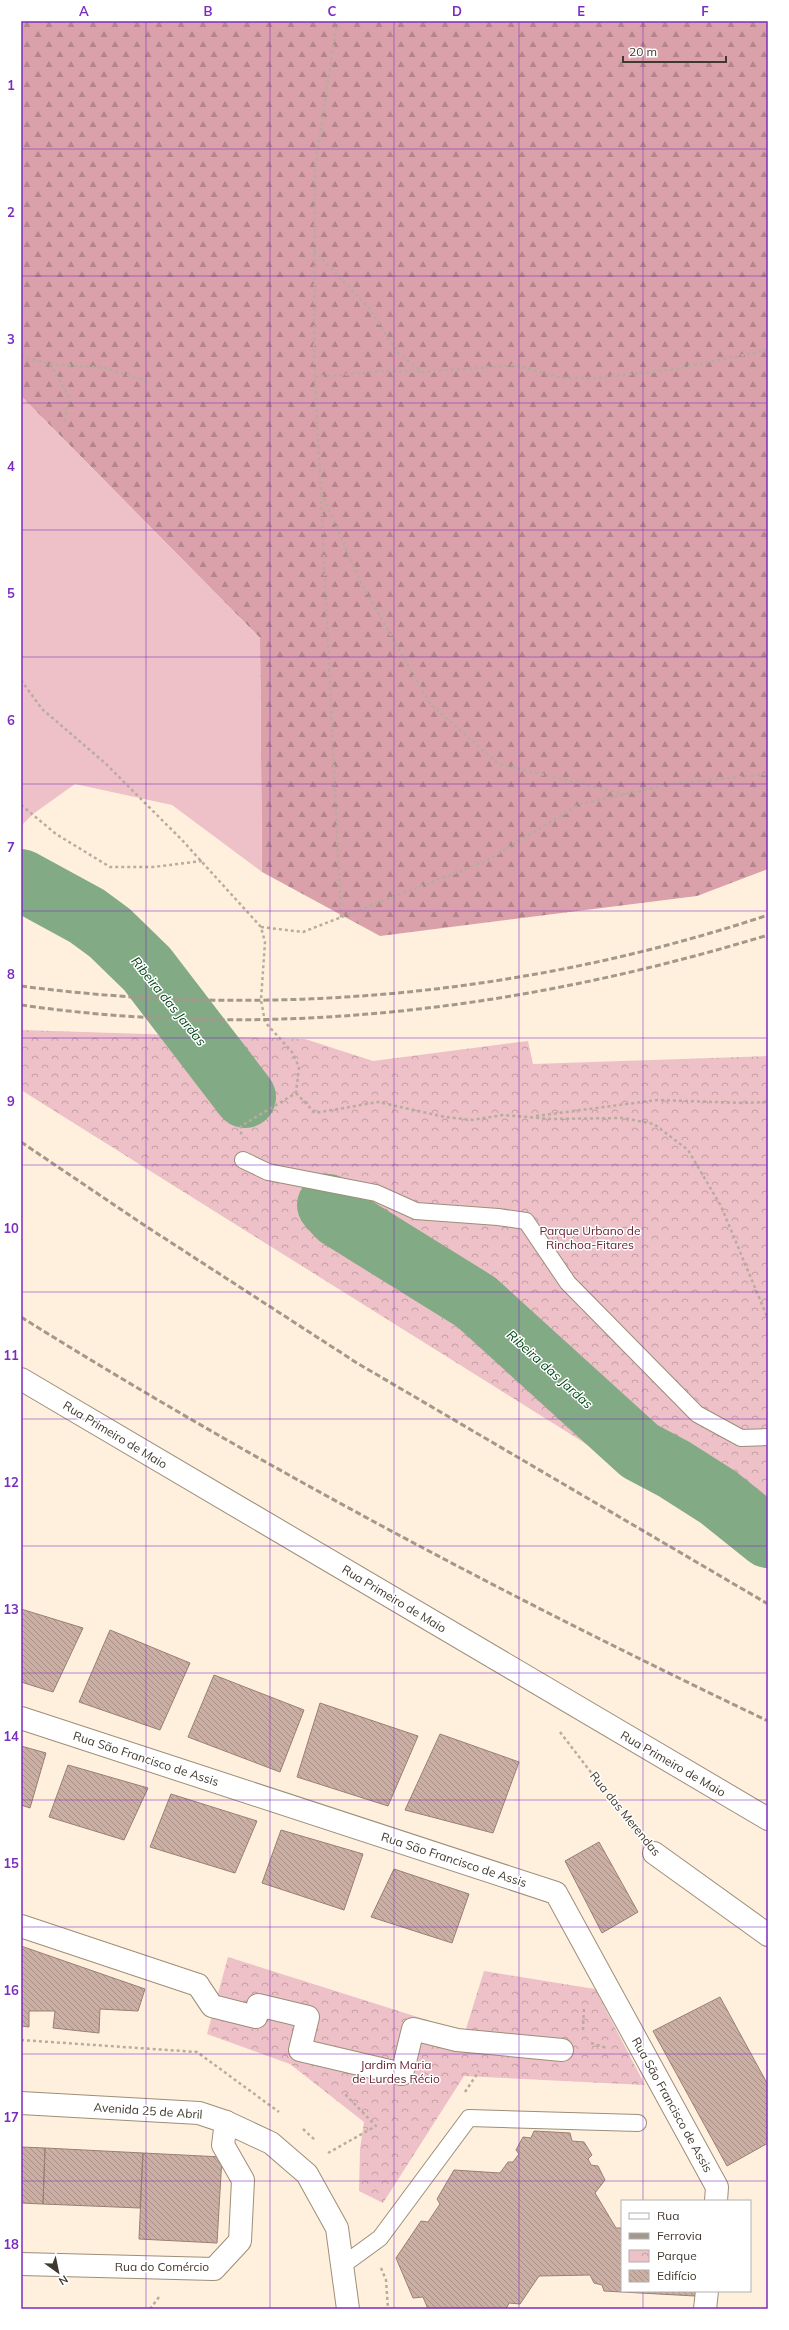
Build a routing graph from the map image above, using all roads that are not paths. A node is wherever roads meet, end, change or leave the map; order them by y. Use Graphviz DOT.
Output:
graph roads {
  1 [pos="242,1160"];
  2 [pos="21,1379"];
  3 [pos="768,1437"];
  4 [pos="21,1718"];
  5 [pos="768,1819"];
  6 [pos="654,1853"];
  7 [pos="21,1926"];
  8 [pos="768,1935"];
  9 [pos="562,2050"];
  10 [pos="21,2103"];
  11 [pos="226,2122"];
  12 [pos="638,2123"];
  13 [pos="716,2200"];
  14 [pos="21,2264"];
  15 [pos="343,2265"];
  16 [pos="707,2292"];
  17 [pos="348,2309"];
  18 [pos="705,2309"];
  1 -- 3 [label="lane"];
  2 -- 5 [label="street, Rua Primeiro de Maio"];
  4 -- 13 [label="street, Rua São Francisco de Assis"];
  6 -- 8 [label="street, Rua das Merendas"];
  7 -- 9 [label="street"];
  10 -- 11 [label="street, Avenida 25 de Abril"];
  11 -- 14 [label="street, Rua do Comércio"];
  11 -- 15 [label="street, Avenida 25 de Abril"];
  12 -- 15 [label="lane"];
  15 -- 17 [label="street, Avenida 25 de Abril"];
  16 -- 18 [label="street"];
}
